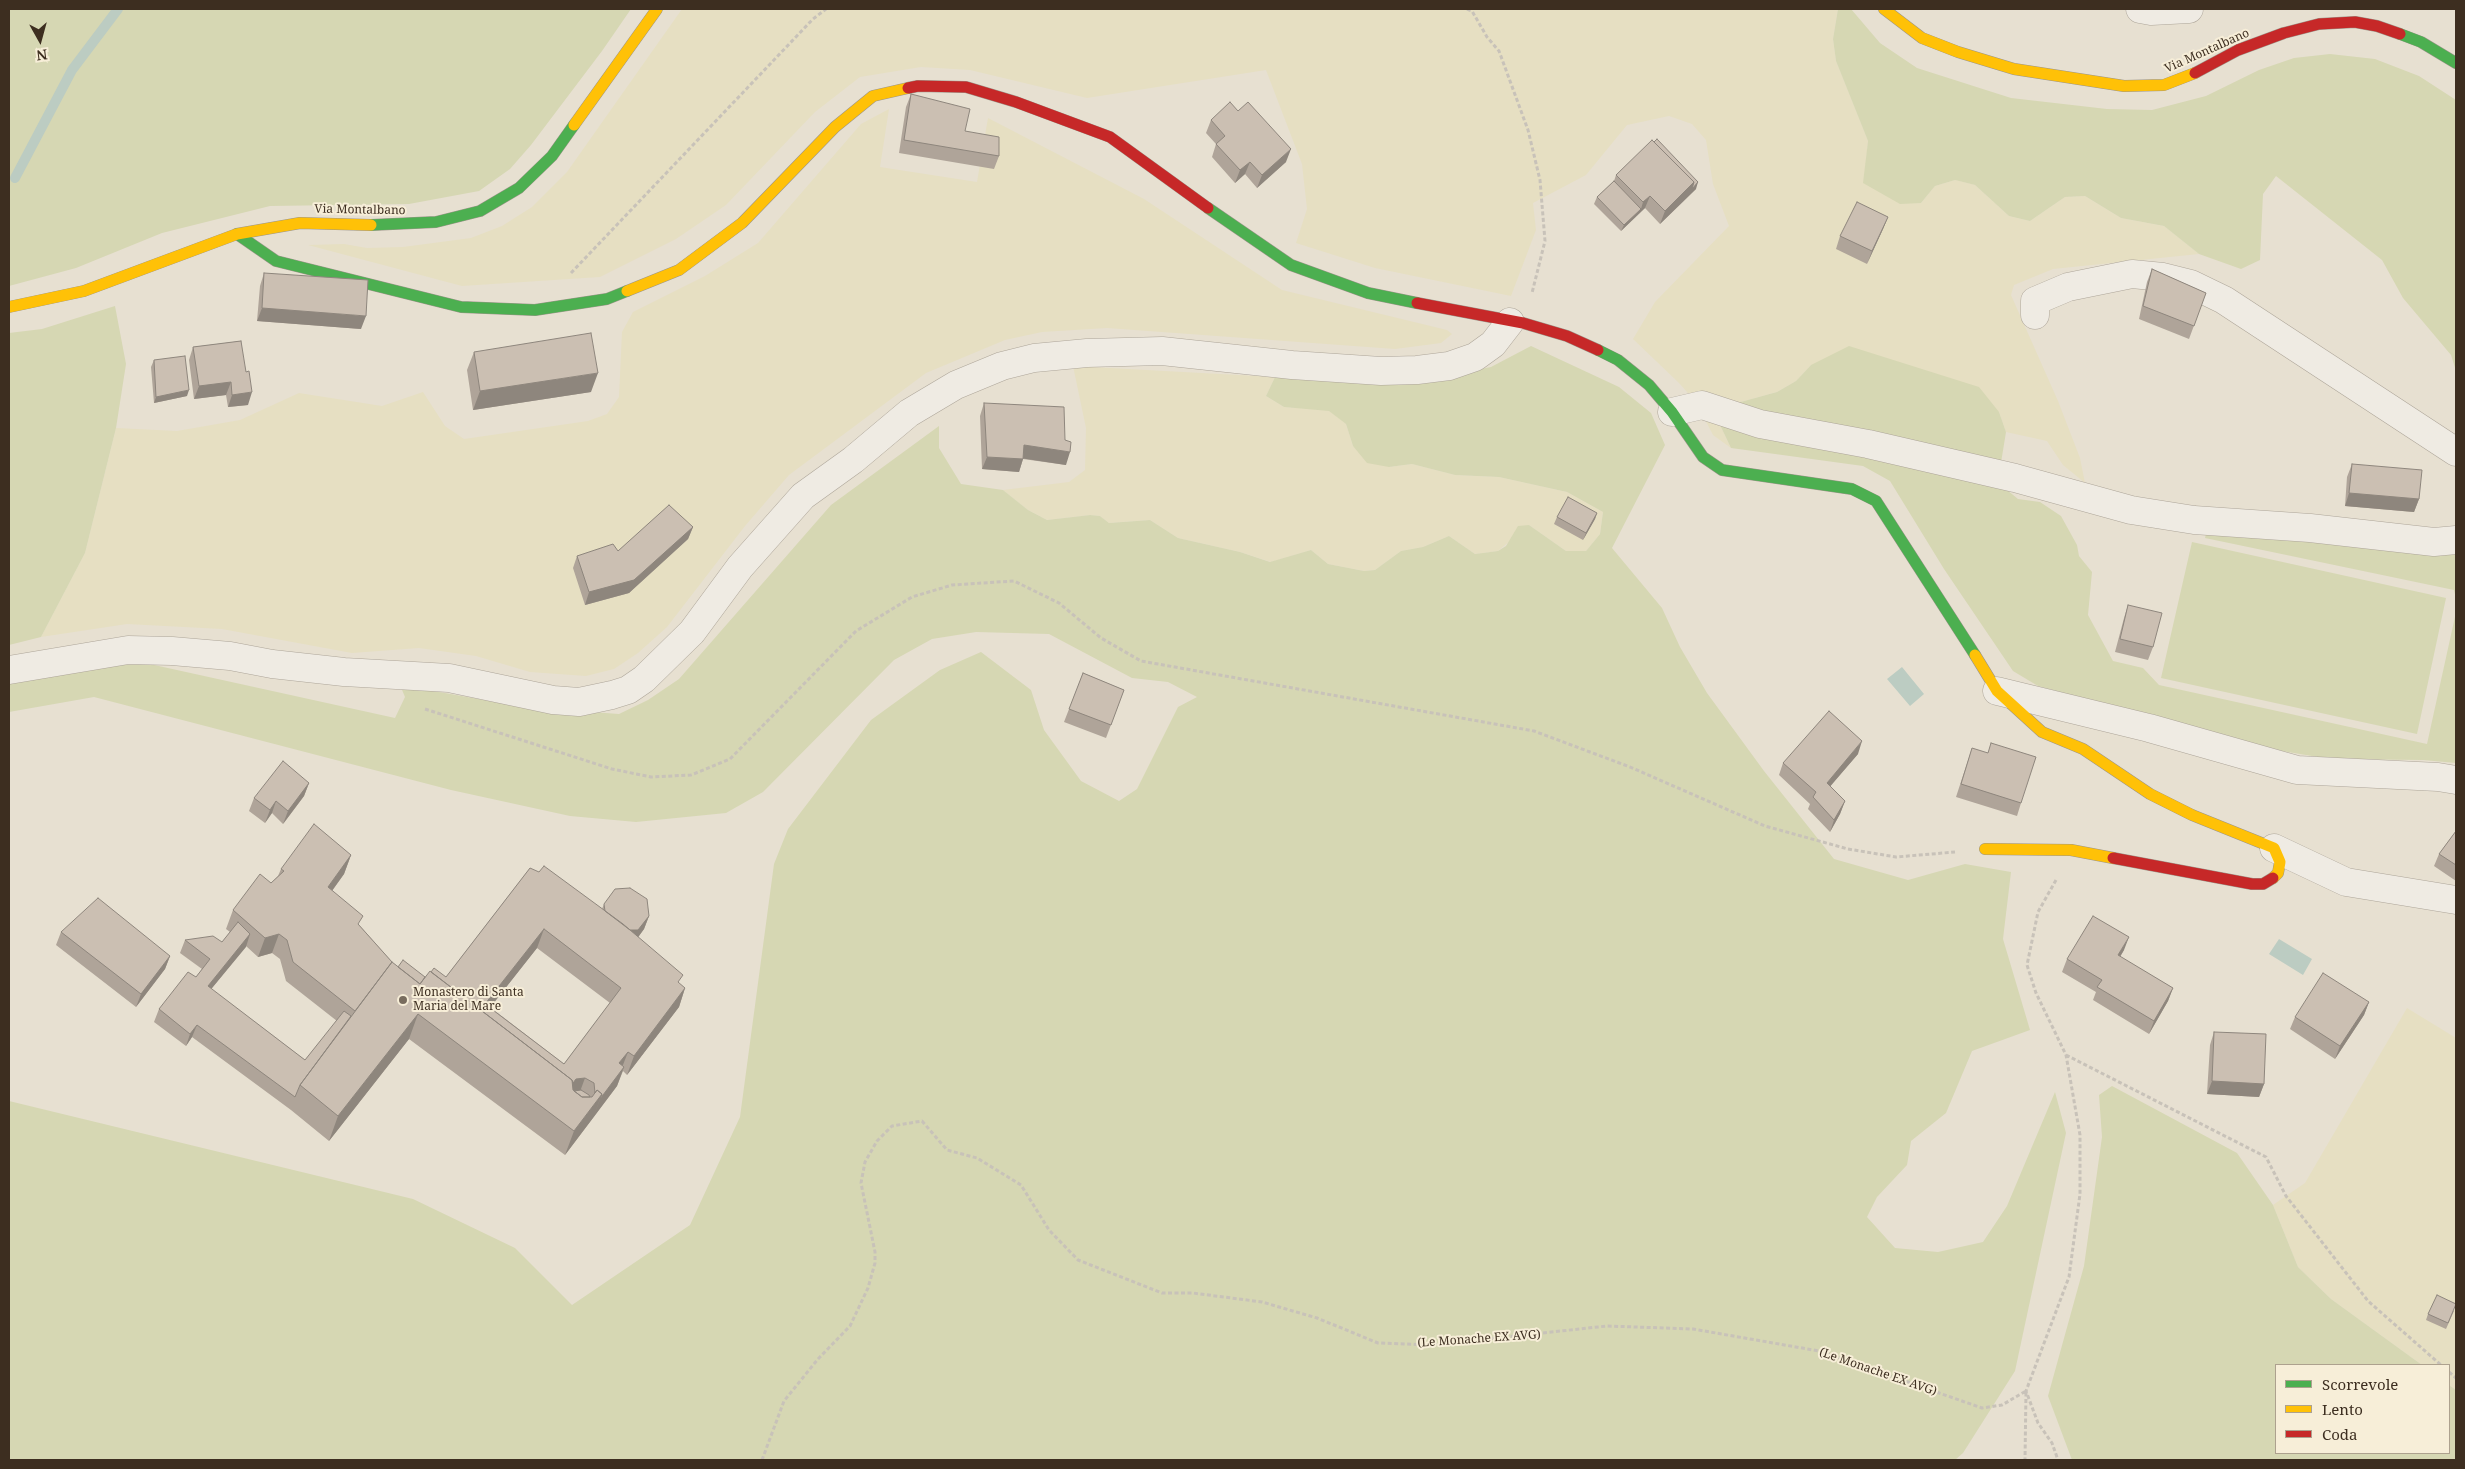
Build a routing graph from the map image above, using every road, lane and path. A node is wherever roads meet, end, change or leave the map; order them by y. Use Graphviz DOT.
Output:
graph roads {
  1 [pos="657,9"];
  2 [pos="826,9"];
  3 [pos="1468,9"];
  4 [pos="1884,9"];
  5 [pos="2140,9"];
  6 [pos="2189,9"];
  7 [pos="2456,62"];
  8 [pos="237,234"];
  9 [pos="569,275"];
  10 [pos="9,307"];
  11 [pos="2035,315"];
  12 [pos="1516,322"];
  13 [pos="1672,412"];
  14 [pos="2456,452"];
  15 [pos="2456,540"];
  16 [pos="9,670"];
  17 [pos="1997,691"];
  18 [pos="423,709"];
  19 [pos="2456,780"];
  20 [pos="2274,848"];
  21 [pos="1985,850"];
  22 [pos="2071,850"];
  23 [pos="2456,900"];
  24 [pos="2066,1055"];
  25 [pos="2441,1364"];
  26 [pos="2026,1391"];
  27 [pos="762,1460"];
  28 [pos="2025,1460"];
  29 [pos="2058,1460"];
  1 -- 8 [label="street, Via Montalbano"];
  2 -- 9 [label="path"];
  3 -- 12 [label="path"];
  4 -- 7 [label="street, Via Montalbano"];
  5 -- 6 [label="street"];
  8 -- 10 [label="street, Via Montalbano"];
  8 -- 12 [label="street"];
  11 -- 14 [label="street"];
  12 -- 13 [label="street"];
  12 -- 16 [label="street"];
  13 -- 15 [label="street"];
  13 -- 17 [label="street"];
  17 -- 19 [label="street"];
  17 -- 20 [label="street"];
  18 -- 21 [label="path"];
  20 -- 22 [label="street"];
  20 -- 23 [label="street"];
  21 -- 22 [label="street"];
  22 -- 24 [label="path"];
  24 -- 25 [label="path"];
  24 -- 26 [label="path"];
  26 -- 27 [label="path, (Le Monache EX AVG)"];
  26 -- 28 [label="path"];
  26 -- 29 [label="path"];
}
